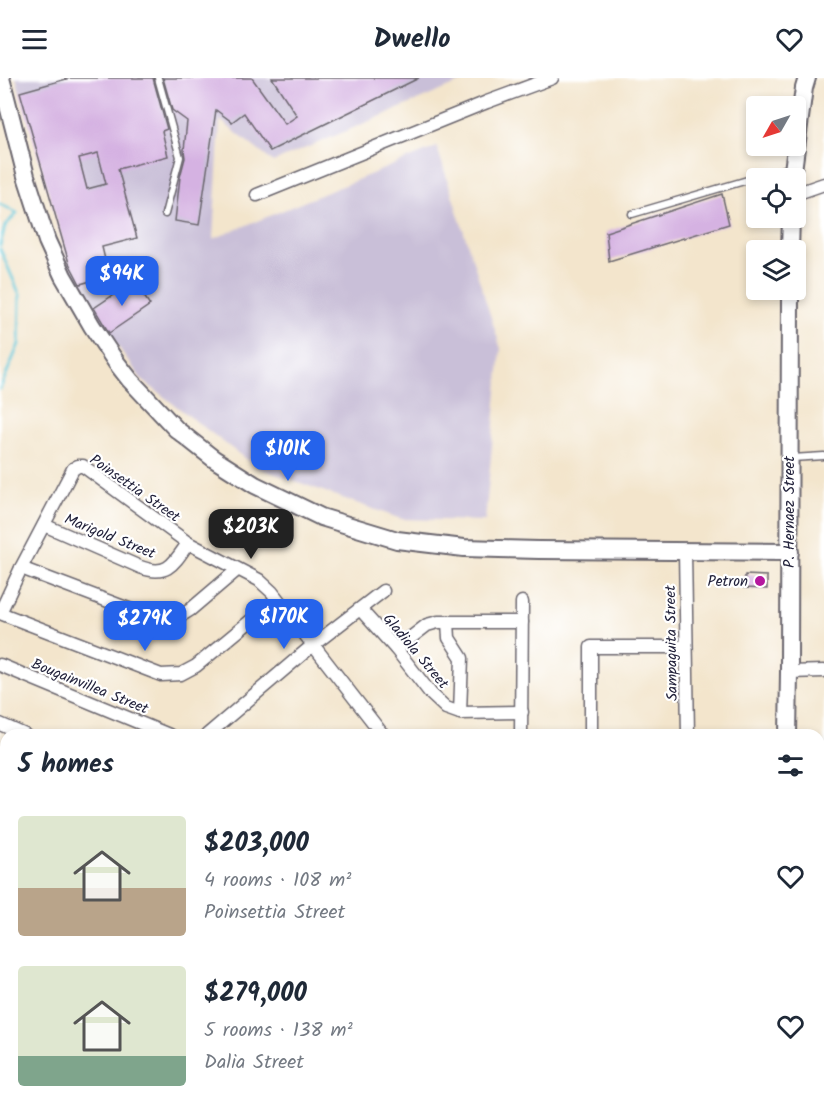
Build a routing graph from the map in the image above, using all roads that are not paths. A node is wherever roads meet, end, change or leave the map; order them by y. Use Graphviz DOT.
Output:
graph roads {
  1 [pos="1,78"];
  2 [pos="158,78"];
  3 [pos="552,78"];
  4 [pos="807,78"];
  5 [pos="793,168"];
  6 [pos="824,184"];
  7 [pos="746,185"];
  8 [pos="806,190"];
  9 [pos="257,195"];
  10 [pos="165,214"];
  11 [pos="632,214"];
  12 [pos="790,300"];
  13 [pos="824,456"];
  14 [pos="789,458"];
  15 [pos="44,525"];
  16 [pos="188,543"];
  17 [pos="685,551"];
  18 [pos="790,552"];
  19 [pos="21,568"];
  20 [pos="237,570"];
  21 [pos="383,591"];
  22 [pos="277,599"];
  23 [pos="522,602"];
  24 [pos="360,609"];
  25 [pos="0,613"];
  26 [pos="448,622"];
  27 [pos="522,622"];
  28 [pos="313,645"];
  29 [pos="686,647"];
  30 [pos="396,649"];
  31 [pos="0,665"];
  32 [pos="824,671"];
  33 [pos="789,672"];
  34 [pos="522,712"];
  35 [pos="459,713"];
  36 [pos="155,729"];
  37 [pos="214,729"];
  38 [pos="378,729"];
  39 [pos="521,729"];
  40 [pos="591,729"];
  41 [pos="688,729"];
  42 [pos="788,729"];
  1 -- 17 [label="street"];
  2 -- 10 [label="lane"];
  3 -- 9 [label="street"];
  4 -- 5 [label="street"];
  6 -- 8 [label="street"];
  7 -- 11 [label="lane"];
  12 -- 14 [label="street, P. Hernaez Street"];
  13 -- 14 [label="lane"];
  14 -- 18 [label="street, P. Hernaez Street"];
  15 -- 16 [label="street, Marigold Street"];
  15 -- 16 [label="street, Poinsettia Street"];
  15 -- 19 [label="street"];
  16 -- 20 [label="street, Poinsettia Street"];
  17 -- 18 [label="street"];
  17 -- 29 [label="street, Sampaguita Street"];
  18 -- 33 [label="street, P. Hernaez Street"];
  19 -- 20 [label="street"];
  19 -- 25 [label="street"];
  20 -- 22 [label="street, Poinsettia Street"];
  21 -- 24 [label="street"];
  22 -- 25 [label="street"];
  22 -- 28 [label="street, Poinsettia Street"];
  23 -- 27 [label="street"];
  24 -- 28 [label="street"];
  24 -- 30 [label="street, Gladiola Street"];
  26 -- 27 [label="street"];
  26 -- 30 [label="street"];
  26 -- 35 [label="street"];
  27 -- 34 [label="street"];
  28 -- 37 [label="street"];
  28 -- 38 [label="street, Poinsettia Street"];
  29 -- 40 [label="street"];
  29 -- 41 [label="street, Sampaguita Street"];
  30 -- 35 [label="street, Gladiola Street"];
  31 -- 36 [label="street, Bougainvillea Street"];
  32 -- 33 [label="street"];
  33 -- 42 [label="street, P. Hernaez Street"];
  34 -- 35 [label="street"];
  34 -- 39 [label="street"];
}
